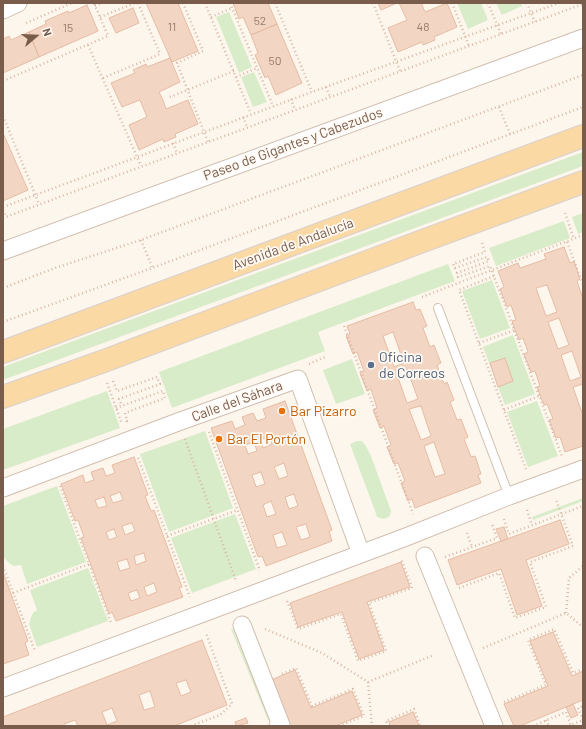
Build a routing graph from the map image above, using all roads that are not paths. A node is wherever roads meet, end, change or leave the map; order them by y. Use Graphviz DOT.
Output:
graph roads {
  1 [pos="18,3"];
  2 [pos="3,10"];
  3 [pos="583,38"];
  4 [pos="583,136"];
  5 [pos="583,182"];
  6 [pos="3,251"];
  7 [pos="438,308"];
  8 [pos="3,352"];
  9 [pos="3,397"];
  10 [pos="583,469"];
  11 [pos="3,488"];
  12 [pos="509,496"];
  13 [pos="361,554"];
  14 [pos="425,556"];
  15 [pos="242,625"];
  16 [pos="3,688"];
  17 [pos="278,726"];
  18 [pos="494,726"];
  1 -- 2 [label="street"];
  3 -- 6 [label="street, Paseo de Gigantes y Cabezudos"];
  4 -- 8 [label="main road, Avenida de Andalucía"];
  5 -- 9 [label="main road"];
  7 -- 12 [label="lane"];
  10 -- 12 [label="street"];
  11 -- 13 [label="street, Calle del Sáhara"];
  12 -- 13 [label="street"];
  13 -- 16 [label="street"];
  14 -- 18 [label="street"];
  15 -- 17 [label="street"];
}
